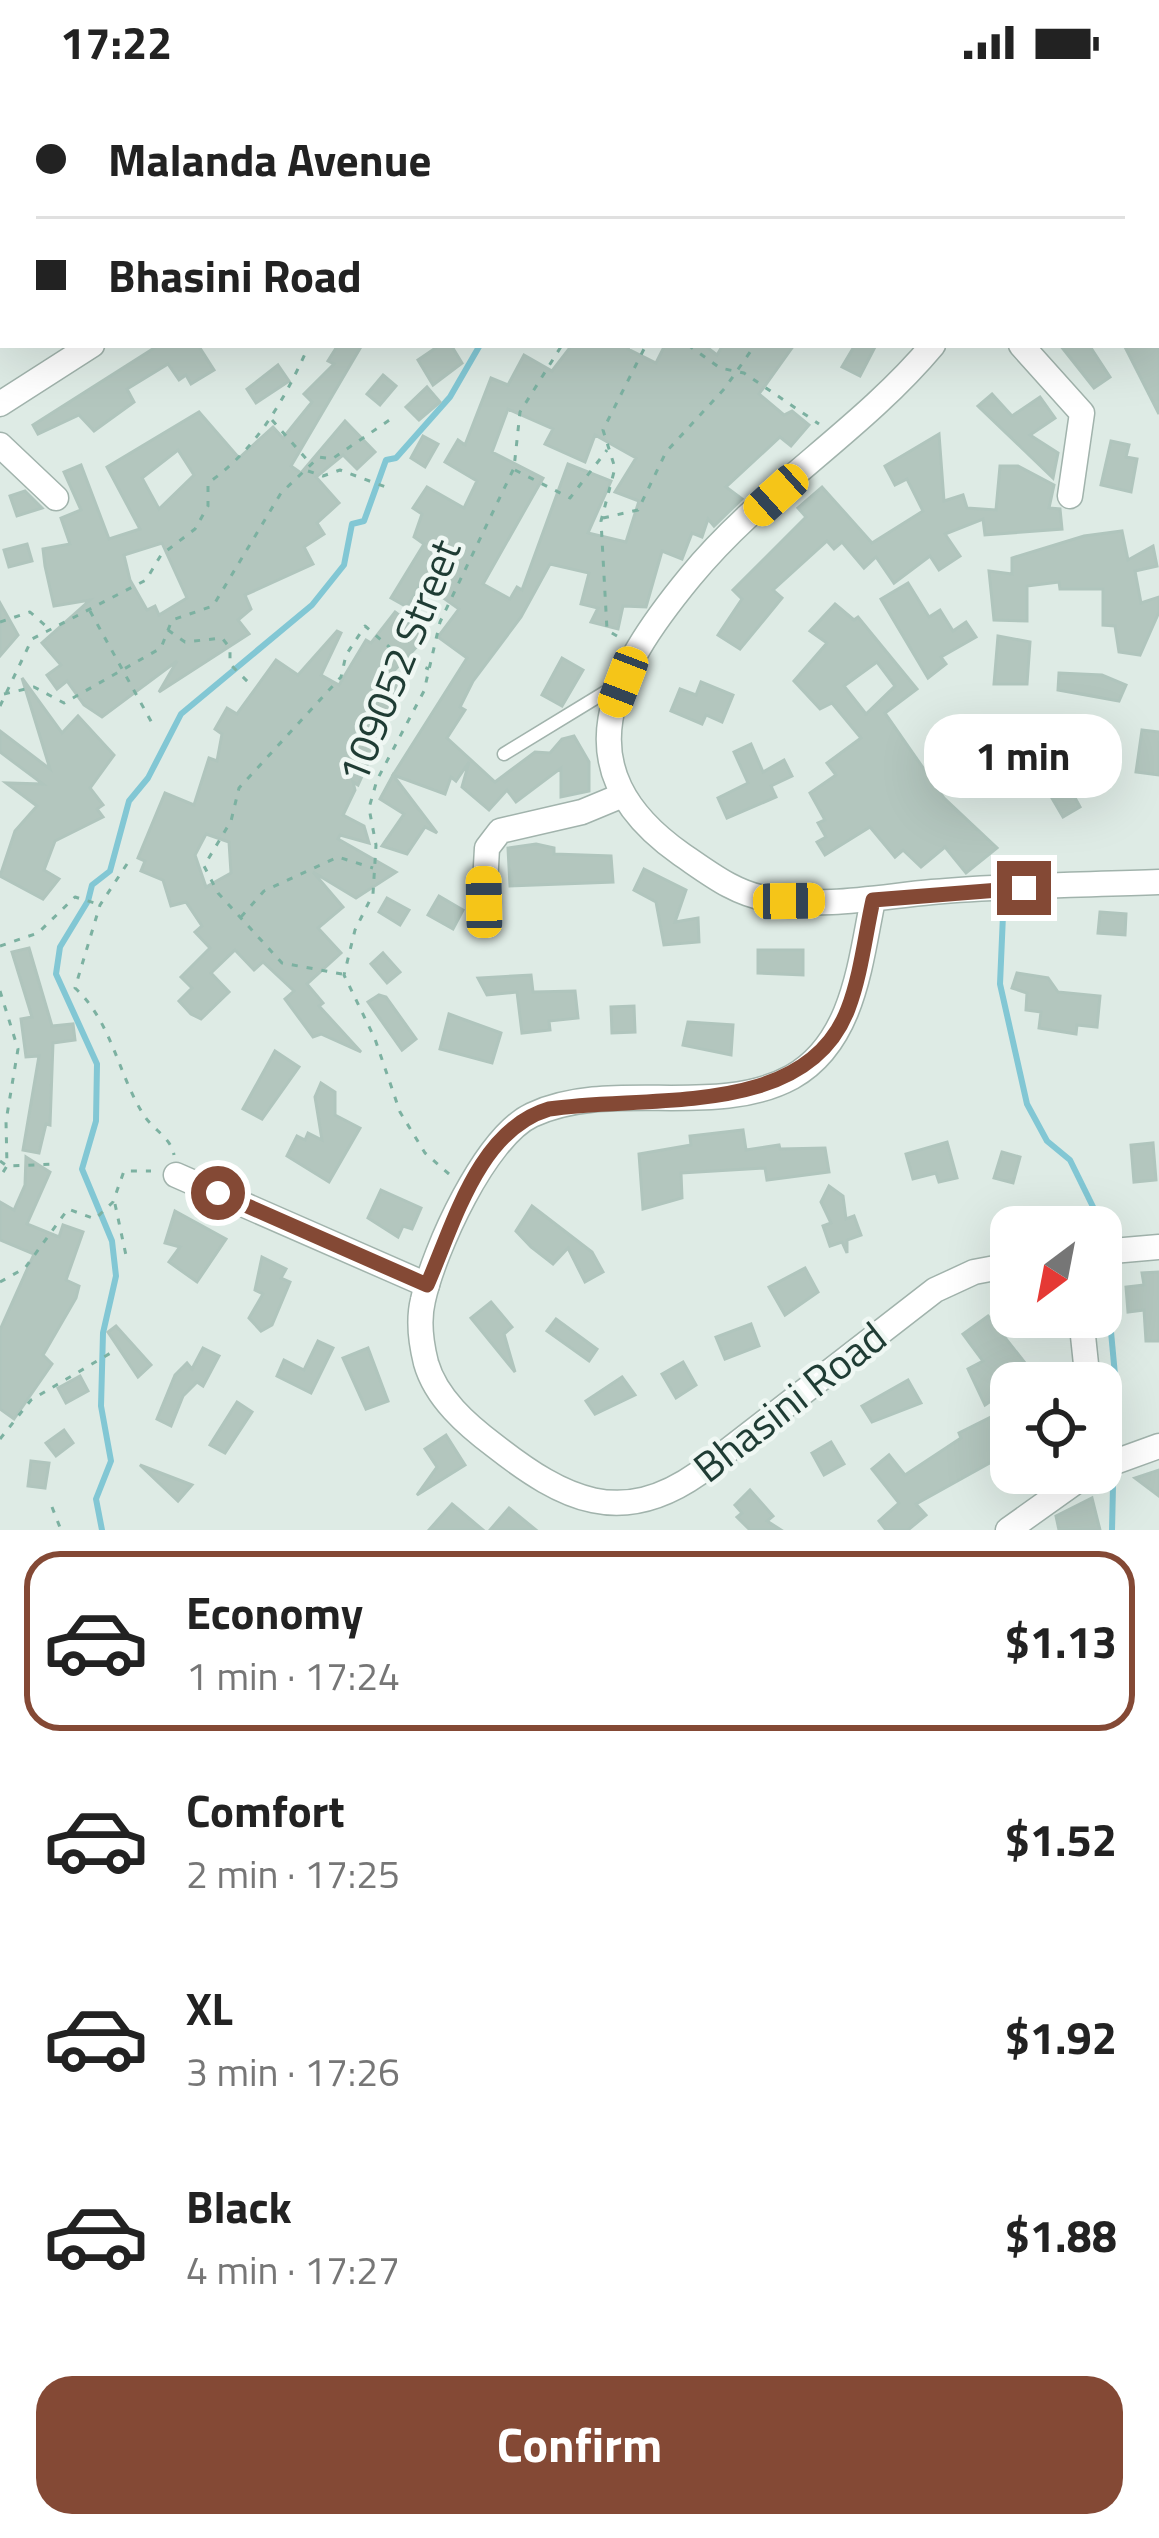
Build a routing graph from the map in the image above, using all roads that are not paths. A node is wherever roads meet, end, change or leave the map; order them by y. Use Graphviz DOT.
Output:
graph roads {
  1 [pos="87,348"];
  2 [pos="930,348"];
  3 [pos="1025,348"];
  4 [pos="0,404"];
  5 [pos="0,445"];
  6 [pos="1070,496"];
  7 [pos="56,498"];
  8 [pos="623,682"];
  9 [pos="505,754"];
  10 [pos="623,795"];
  11 [pos="1159,882"];
  12 [pos="873,900"];
  13 [pos="484,902"];
  14 [pos="176,1175"];
  15 [pos="1159,1247"];
  16 [pos="1122,1250"];
  17 [pos="990,1269"];
  18 [pos="427,1285"];
  19 [pos="1159,1446"];
  20 [pos="1122,1459"];
  21 [pos="1059,1494"];
  22 [pos="1008,1530"];
  1 -- 4 [label="street"];
  2 -- 8 [label="street"];
  3 -- 6 [label="street"];
  5 -- 7 [label="street"];
  8 -- 9 [label="lane"];
  8 -- 10 [label="street"];
  10 -- 12 [label="street"];
  10 -- 13 [label="street"];
  11 -- 12 [label="street"];
  12 -- 18 [label="street, Bhasini Road"];
  14 -- 18 [label="street"];
  15 -- 16 [label="street"];
  17 -- 18 [label="street, Bhasini Road"];
  19 -- 20 [label="street"];
  21 -- 22 [label="street"];
}
